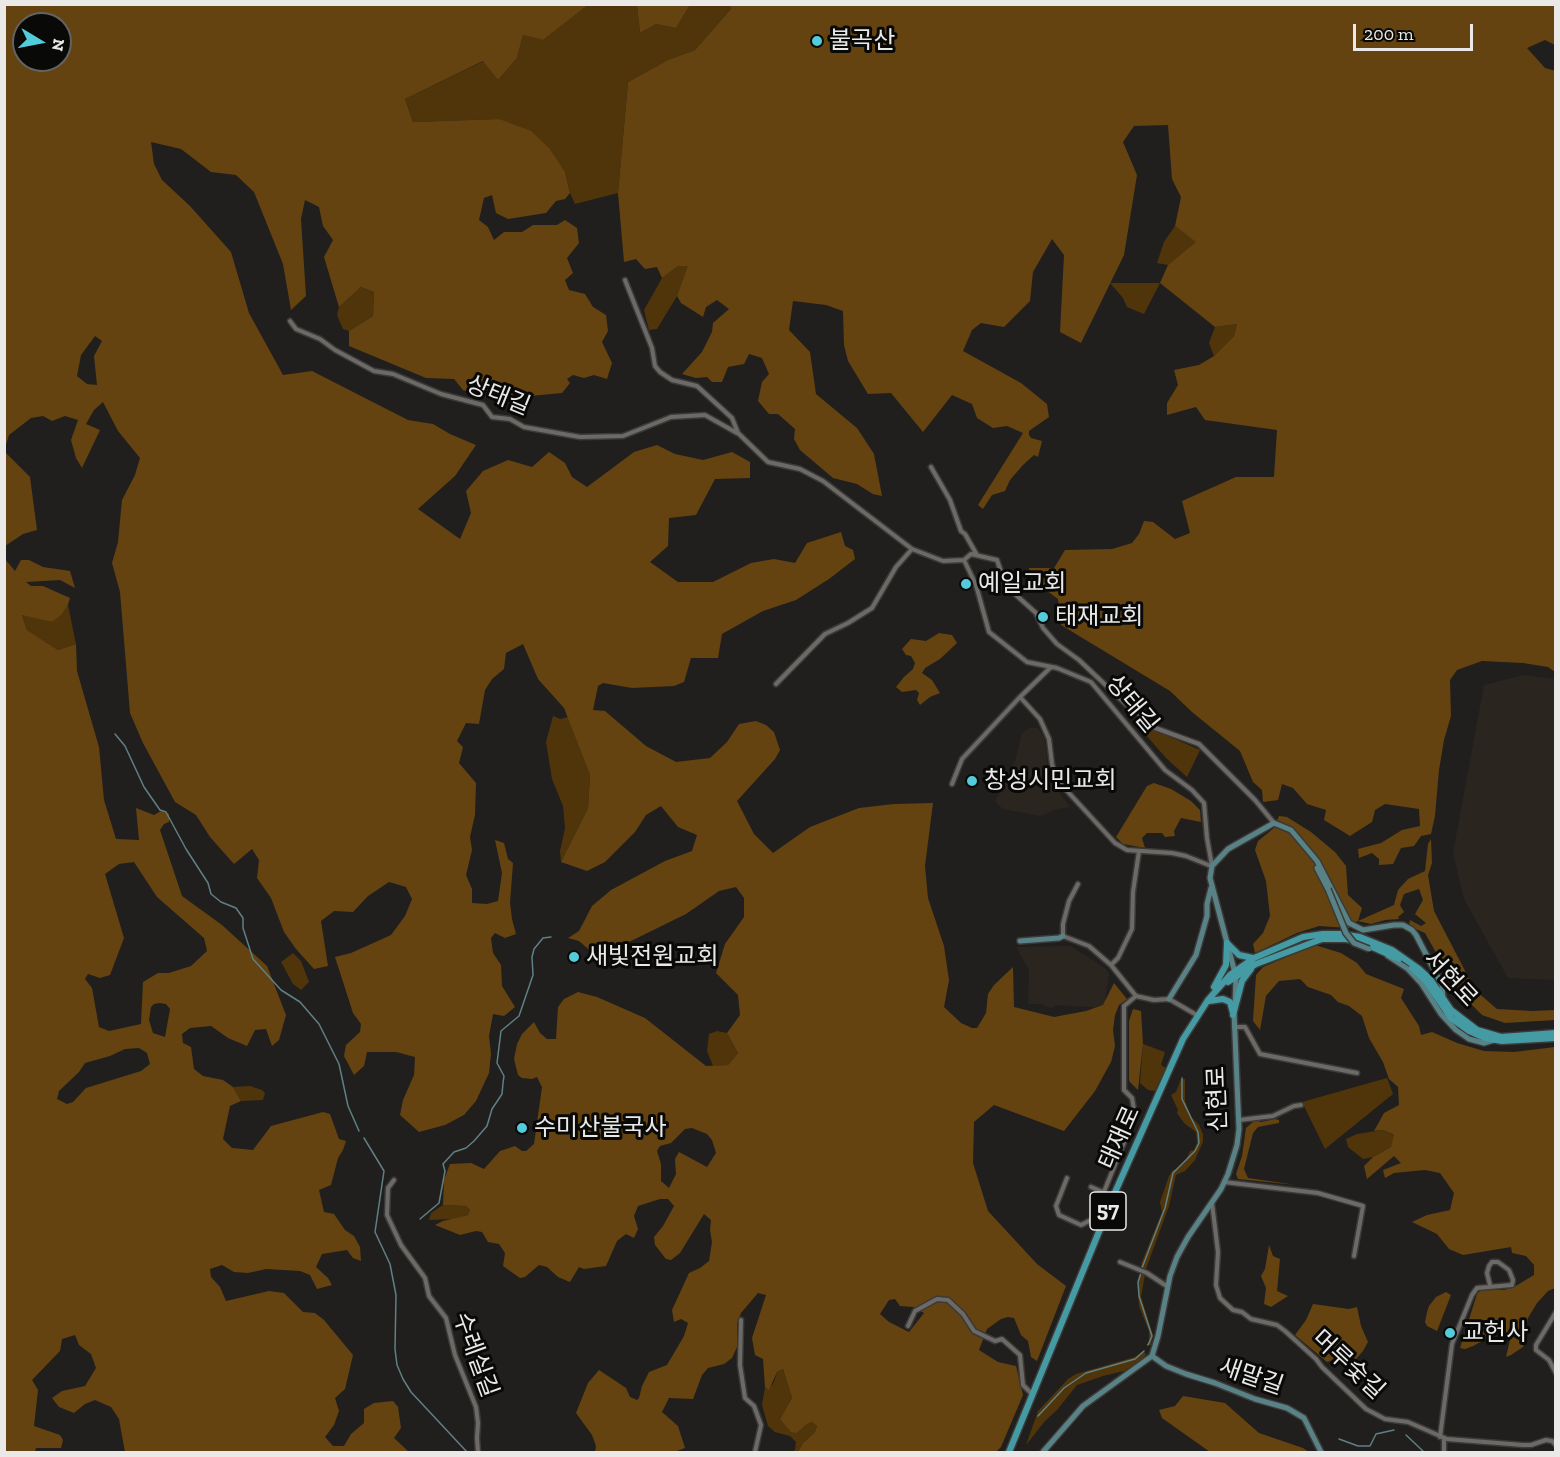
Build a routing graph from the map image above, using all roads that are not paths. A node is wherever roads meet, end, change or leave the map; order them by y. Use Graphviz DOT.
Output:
graph roads {
  1 [pos="626,280"];
  2 [pos="290,321"];
  3 [pos="738,433"];
  4 [pos="932,467"];
  5 [pos="912,549"];
  6 [pos="977,555"];
  7 [pos="964,560"];
  8 [pos="1052,667"];
  9 [pos="1092,672"];
  10 [pos="1085,679"];
  11 [pos="776,684"];
  12 [pos="1020,697"];
  13 [pos="952,784"];
  14 [pos="1274,823"];
  15 [pos="1304,845"];
  16 [pos="1139,851"];
  17 [pos="1212,866"];
  18 [pos="1078,884"];
  19 [pos="1212,886"];
  20 [pos="1219,912"];
  21 [pos="1207,916"];
  22 [pos="1063,936"];
  23 [pos="1020,940"];
  24 [pos="1227,943"];
  25 [pos="1255,961"];
  26 [pos="1111,965"];
  27 [pos="1235,974"];
  28 [pos="1226,981"];
  29 [pos="1136,996"];
  30 [pos="1443,998"];
  31 [pos="1169,999"];
  32 [pos="1207,1001"];
  33 [pos="1195,1014"];
  34 [pos="1233,1015"];
  35 [pos="1234,1027"];
  36 [pos="1556,1033"];
  37 [pos="1556,1038"];
  38 [pos="1183,1039"];
  39 [pos="1494,1040"];
  40 [pos="1357,1073"];
  41 [pos="1301,1105"];
  42 [pos="1238,1120"];
  43 [pos="1067,1178"];
  44 [pos="394,1180"];
  45 [pos="1224,1182"];
  46 [pos="1091,1187"];
  47 [pos="1103,1192"];
  48 [pos="1212,1202"];
  49 [pos="1354,1256"];
  50 [pos="1120,1262"];
  51 [pos="1490,1285"];
  52 [pos="1168,1287"];
  53 [pos="1556,1312"];
  54 [pos="741,1320"];
  55 [pos="908,1326"];
  56 [pos="1152,1356"];
  57 [pos="1556,1373"];
  58 [pos="1032,1394"];
  59 [pos="1442,1437"];
  60 [pos="1556,1445"];
  61 [pos="478,1452"];
  62 [pos="755,1452"];
  63 [pos="1011,1452"];
  64 [pos="1043,1452"];
  65 [pos="1321,1452"];
  66 [pos="1444,1452"];
  1 -- 3 [label="street, 상태길"];
  2 -- 3 [label="street, 상태길"];
  3 -- 5 [label="street, 상태길"];
  4 -- 6 [label="street"];
  5 -- 7 [label="street, 상태길"];
  5 -- 11 [label="street"];
  6 -- 7 [label="street"];
  6 -- 9 [label="street"];
  7 -- 8 [label="street, 상태길"];
  8 -- 10 [label="street, 상태길"];
  8 -- 12 [label="street"];
  9 -- 10 [label="street"];
  9 -- 14 [label="street"];
  10 -- 17 [label="street, 상태길"];
  12 -- 13 [label="street"];
  12 -- 16 [label="street"];
  14 -- 15 [label="main road"];
  14 -- 17 [label="main road"];
  15 -- 30 [label="main road"];
  15 -- 39 [label="main road, bridge"];
  16 -- 17 [label="street"];
  16 -- 26 [label="street"];
  17 -- 19 [label="main road, 신현로"];
  18 -- 22 [label="street"];
  19 -- 20 [label="main road, 신현로"];
  19 -- 21 [label="main road"];
  20 -- 21 [label="main road"];
  20 -- 24 [label="main road, 신현로"];
  21 -- 31 [label="main road"];
  22 -- 23 [label="main road"];
  22 -- 26 [label="street"];
  24 -- 25 [label="main road"];
  24 -- 27 [label="main road, 신현로"];
  24 -- 32 [label="main road"];
  25 -- 27 [label="main road, 서현로 / 57"];
  25 -- 30 [label="main road, 서현로 / 57"];
  25 -- 34 [label="main road"];
  25 -- 39 [label="main road, 서현로 / 57"];
  26 -- 29 [label="street"];
  27 -- 28 [label="main road, 서현로 / 57"];
  27 -- 34 [label="main road, 신현로"];
  28 -- 32 [label="main road, 태재로 / 57"];
  29 -- 31 [label="street"];
  29 -- 47 [label="street"];
  30 -- 36 [label="main road, 서현로 / 57"];
  31 -- 33 [label="street"];
  32 -- 33 [label="main road"];
  32 -- 34 [label="main road"];
  32 -- 38 [label="main road, 태재로 / 57"];
  32 -- 63 [label="main road, 태재로 / 57"];
  33 -- 38 [label="main road"];
  34 -- 35 [label="main road, 신현로"];
  35 -- 40 [label="street"];
  35 -- 42 [label="main road, 신현로"];
  37 -- 39 [label="main road, 서현로 / 57"];
  38 -- 58 [label="main road, 태재로 / 57"];
  41 -- 42 [label="street"];
  42 -- 45 [label="main road, 신현로"];
  43 -- 47 [label="street"];
  44 -- 61 [label="street, 수레실길"];
  45 -- 48 [label="main road, 신현로"];
  45 -- 49 [label="street"];
  46 -- 47 [label="street"];
  48 -- 52 [label="main road, 신현로"];
  48 -- 59 [label="street, 머루숯길"];
  50 -- 52 [label="street"];
  51 -- 51 [label="street"];
  51 -- 59 [label="street"];
  52 -- 56 [label="main road, 신현로"];
  53 -- 57 [label="street"];
  54 -- 62 [label="street"];
  55 -- 58 [label="street"];
  56 -- 64 [label="main road"];
  56 -- 65 [label="main road, 새말길"];
  58 -- 63 [label="main road, 태재로 / 57"];
  59 -- 60 [label="street, 머루숯길"];
  59 -- 66 [label="street"];
}
